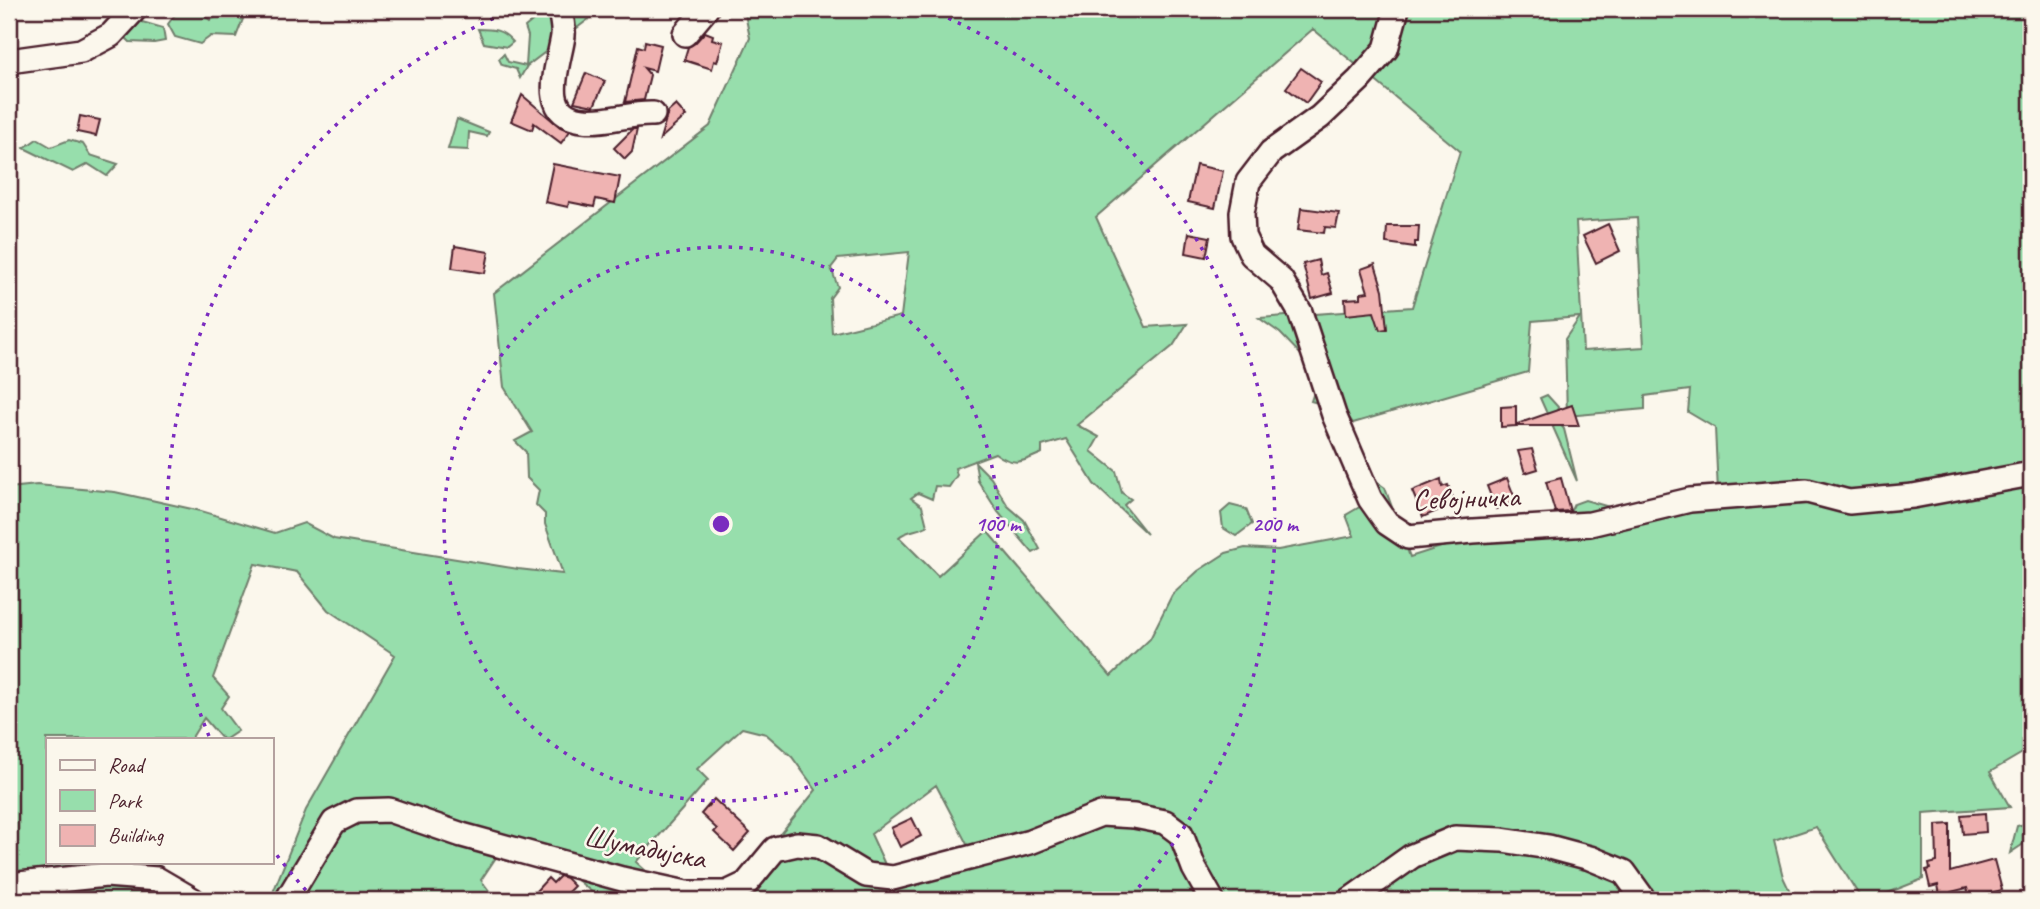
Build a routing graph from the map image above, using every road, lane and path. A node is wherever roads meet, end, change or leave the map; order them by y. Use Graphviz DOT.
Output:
graph roads {
  1 [pos="135,9"];
  2 [pos="560,9"];
  3 [pos="706,9"];
  4 [pos="1397,9"];
  5 [pos="685,34"];
  6 [pos="9,61"];
  7 [pos="653,114"];
  8 [pos="2031,474"];
  9 [pos="9,885"];
  10 [pos="193,900"];
  11 [pos="287,900"];
  12 [pos="1212,900"];
  13 [pos="1350,900"];
  14 [pos="1642,900"];
  1 -- 6 [label="street"];
  2 -- 7 [label="street"];
  3 -- 5 [label="street"];
  4 -- 8 [label="street, Севојничка"];
  9 -- 10 [label="street"];
  11 -- 12 [label="street, Шумадијска"];
  13 -- 14 [label="street"];
}
